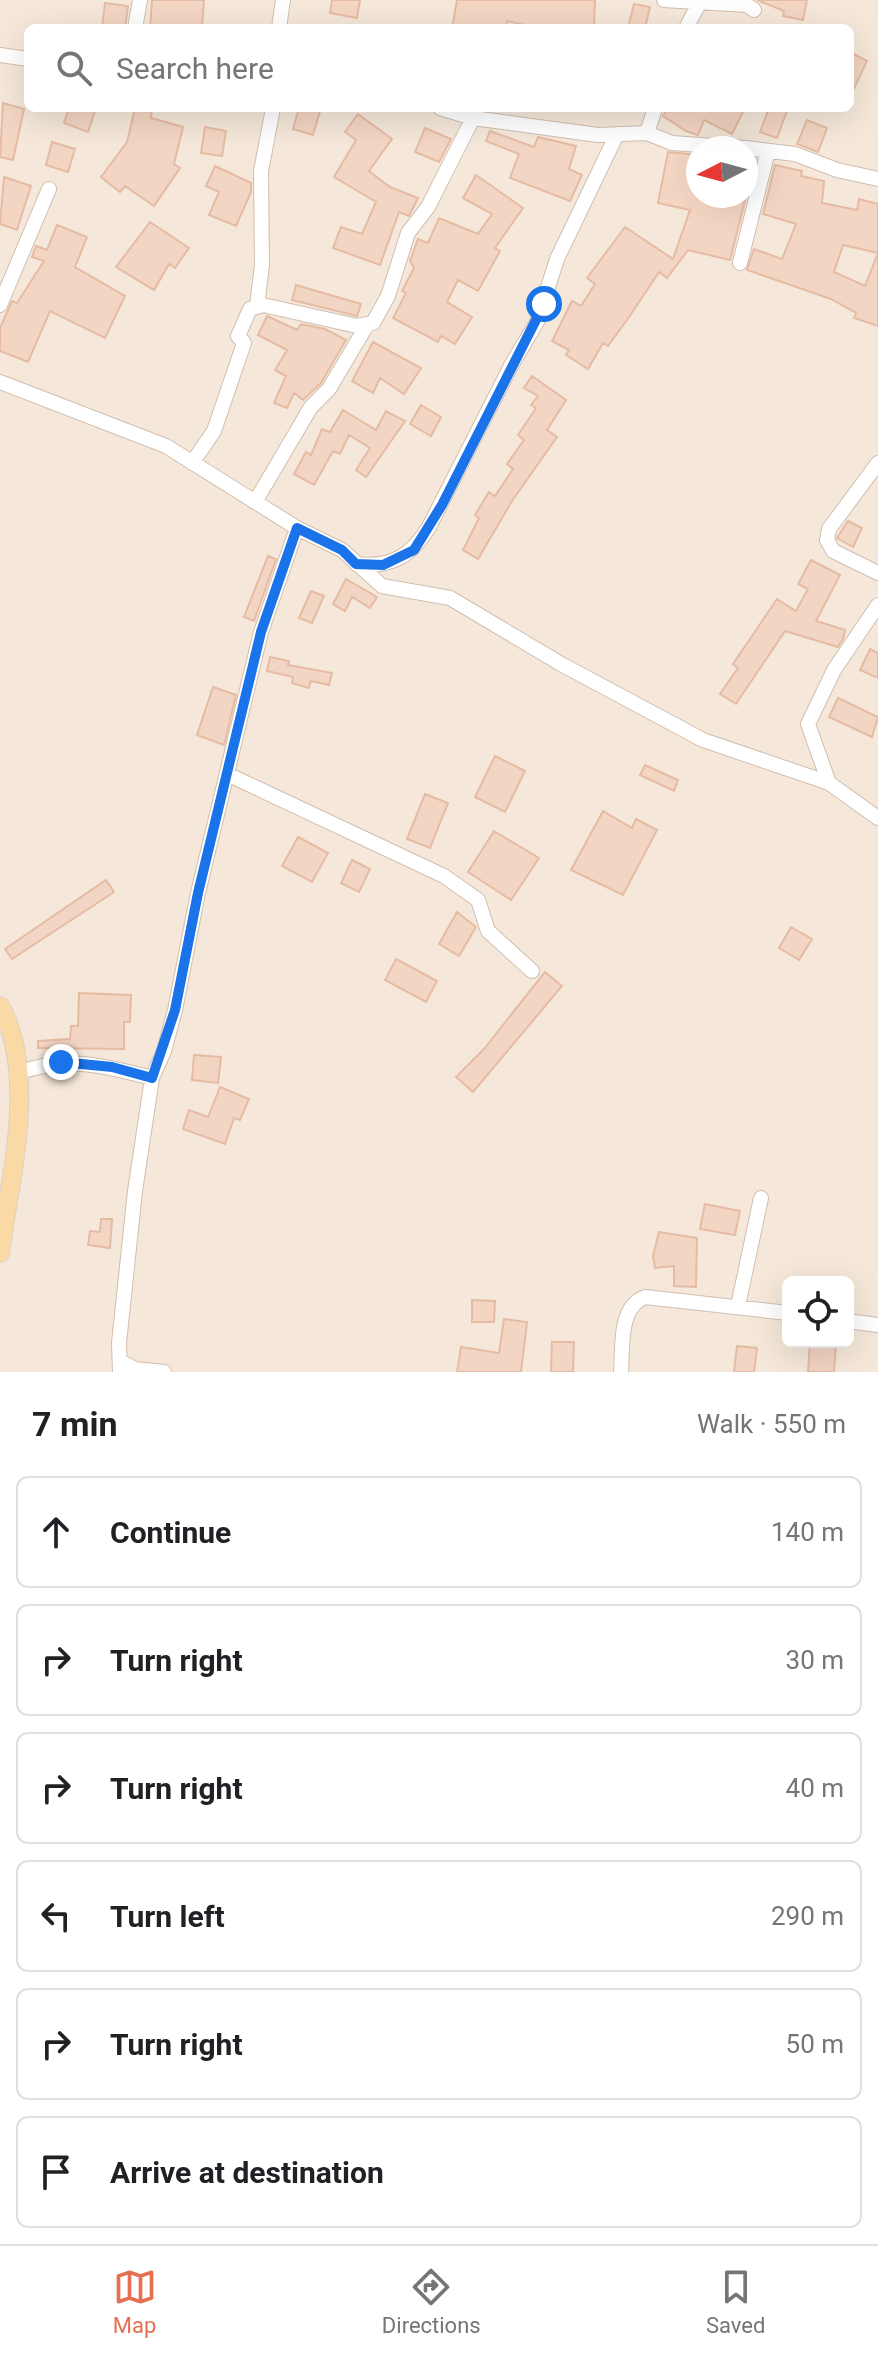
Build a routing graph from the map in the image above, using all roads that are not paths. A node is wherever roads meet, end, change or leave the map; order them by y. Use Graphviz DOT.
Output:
graph roads {
  1 [pos="140,0"];
  2 [pos="283,0"];
  3 [pos="664,0"];
  4 [pos="700,1"];
  5 [pos="754,10"];
  6 [pos="136,24"];
  7 [pos="280,24"];
  8 [pos="688,24"];
  9 [pos="0,55"];
  10 [pos="24,58"];
  11 [pos="272,112"];
  12 [pos="453,112"];
  13 [pos="654,112"];
  14 [pos="473,118"];
  15 [pos="647,133"];
  16 [pos="617,134"];
  17 [pos="686,144"];
  18 [pos="758,150"];
  19 [pos="768,151"];
  20 [pos="878,179"];
  21 [pos="49,189"];
  22 [pos="740,263"];
  23 [pos="0,305"];
  24 [pos="257,306"];
  25 [pos="367,325"];
  26 [pos="0,382"];
  27 [pos="192,463"];
  28 [pos="878,463"];
  29 [pos="255,502"];
  30 [pos="297,528"];
  31 [pos="356,564"];
  32 [pos="878,573"];
  33 [pos="878,605"];
  34 [pos="227,774"];
  35 [pos="829,783"];
  36 [pos="878,818"];
  37 [pos="532,971"];
  38 [pos="0,1006"];
  39 [pos="19,1073"];
  40 [pos="152,1078"];
  41 [pos="761,1198"];
  42 [pos="0,1253"];
  43 [pos="738,1306"];
  44 [pos="782,1312"];
  45 [pos="854,1322"];
  46 [pos="878,1325"];
  47 [pos="127,1369"];
  48 [pos="164,1372"];
  49 [pos="621,1372"];
  1 -- 6 [label="street"];
  2 -- 7 [label="street"];
  3 -- 4 [label="street"];
  4 -- 5 [label="street"];
  4 -- 8 [label="street"];
  9 -- 10 [label="street"];
  11 -- 24 [label="street"];
  12 -- 14 [label="street"];
  13 -- 15 [label="street"];
  14 -- 16 [label="street"];
  14 -- 25 [label="street"];
  15 -- 16 [label="street"];
  15 -- 17 [label="street"];
  16 -- 31 [label="street"];
  18 -- 19 [label="street"];
  19 -- 20 [label="street"];
  19 -- 22 [label="street"];
  21 -- 23 [label="street"];
  24 -- 25 [label="street"];
  24 -- 27 [label="street"];
  25 -- 29 [label="street"];
  26 -- 27 [label="street"];
  27 -- 29 [label="street"];
  28 -- 32 [label="street"];
  29 -- 30 [label="street"];
  30 -- 31 [label="street"];
  30 -- 34 [label="street"];
  31 -- 35 [label="street"];
  33 -- 35 [label="street"];
  34 -- 37 [label="street"];
  34 -- 40 [label="street"];
  35 -- 36 [label="street"];
  38 -- 39 [label="main road"];
  39 -- 40 [label="street"];
  39 -- 42 [label="main road"];
  40 -- 47 [label="street"];
  41 -- 43 [label="street"];
  43 -- 44 [label="street"];
  43 -- 49 [label="street"];
  45 -- 46 [label="street"];
  47 -- 48 [label="street"];
}
